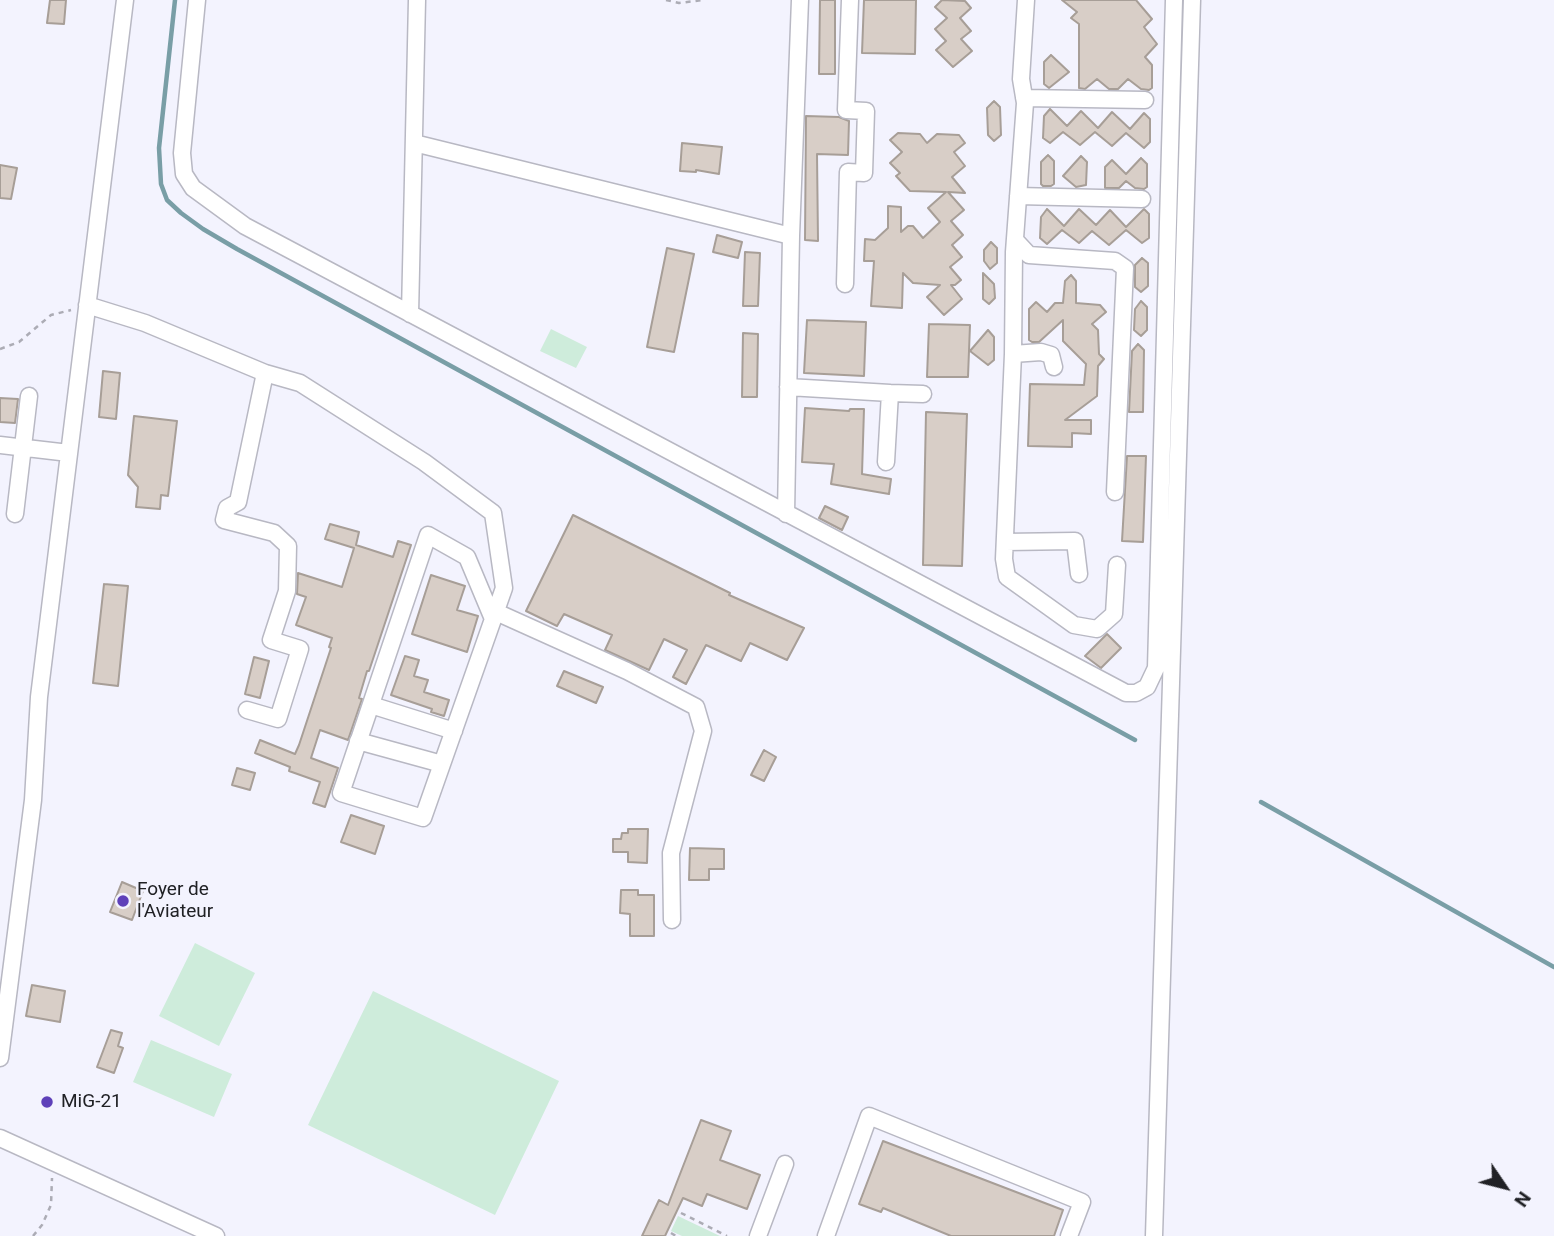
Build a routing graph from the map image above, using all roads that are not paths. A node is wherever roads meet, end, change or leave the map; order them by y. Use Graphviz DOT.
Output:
graph roads {
  1 [pos="124,0"];
  2 [pos="197,0"];
  3 [pos="417,0"];
  4 [pos="800,0"];
  5 [pos="849,0"];
  6 [pos="1026,0"];
  7 [pos="1174,0"];
  8 [pos="1192,0"];
  9 [pos="1024,97"];
  10 [pos="1145,100"];
  11 [pos="414,142"];
  12 [pos="1018,196"];
  13 [pos="1142,199"];
  14 [pos="791,236"];
  15 [pos="1015,240"];
  16 [pos="845,284"];
  17 [pos="87,305"];
  18 [pos="410,314"];
  19 [pos="1013,354"];
  20 [pos="1054,367"];
  21 [pos="265,373"];
  22 [pos="788,387"];
  23 [pos="890,393"];
  24 [pos="923,394"];
  25 [pos="29,396"];
  26 [pos="0,445"];
  27 [pos="23,447"];
  28 [pos="69,453"];
  29 [pos="886,462"];
  30 [pos="1115,492"];
  31 [pos="15,514"];
  32 [pos="786,514"];
  33 [pos="1005,542"];
  34 [pos="1118,565"];
  35 [pos="1079,574"];
  36 [pos="494,615"];
  37 [pos="370,705"];
  38 [pos="247,710"];
  39 [pos="454,731"];
  40 [pos="358,741"];
  41 [pos="443,764"];
  42 [pos="672,920"];
  43 [pos="0,1058"];
  44 [pos="0,1138"];
  45 [pos="785,1164"];
  46 [pos="760,1235"];
  47 [pos="215,1236"];
  48 [pos="826,1236"];
  49 [pos="1069,1236"];
  50 [pos="1154,1236"];
  1 -- 17 [label="street"];
  2 -- 18 [label="street"];
  3 -- 11 [label="street"];
  4 -- 14 [label="street"];
  5 -- 16 [label="street"];
  6 -- 9 [label="street"];
  7 -- 32 [label="street"];
  8 -- 50 [label="street"];
  9 -- 10 [label="street"];
  9 -- 12 [label="street"];
  11 -- 14 [label="street"];
  11 -- 18 [label="street"];
  12 -- 13 [label="street"];
  12 -- 15 [label="street"];
  14 -- 22 [label="street"];
  15 -- 19 [label="street"];
  15 -- 30 [label="street"];
  17 -- 21 [label="street"];
  17 -- 28 [label="street"];
  18 -- 32 [label="street"];
  19 -- 20 [label="street"];
  19 -- 33 [label="street"];
  21 -- 36 [label="street"];
  21 -- 38 [label="street"];
  22 -- 23 [label="street"];
  22 -- 32 [label="street"];
  23 -- 24 [label="street"];
  23 -- 29 [label="street"];
  25 -- 27 [label="street"];
  26 -- 27 [label="street"];
  27 -- 28 [label="street"];
  27 -- 31 [label="street"];
  28 -- 43 [label="street"];
  33 -- 34 [label="street"];
  33 -- 35 [label="street"];
  36 -- 37 [label="street"];
  36 -- 39 [label="street"];
  36 -- 42 [label="street"];
  37 -- 39 [label="street"];
  37 -- 40 [label="street"];
  39 -- 41 [label="street"];
  40 -- 41 [label="street"];
  40 -- 41 [label="street"];
  44 -- 47 [label="street"];
  45 -- 46 [label="street"];
  48 -- 49 [label="street"];
}
